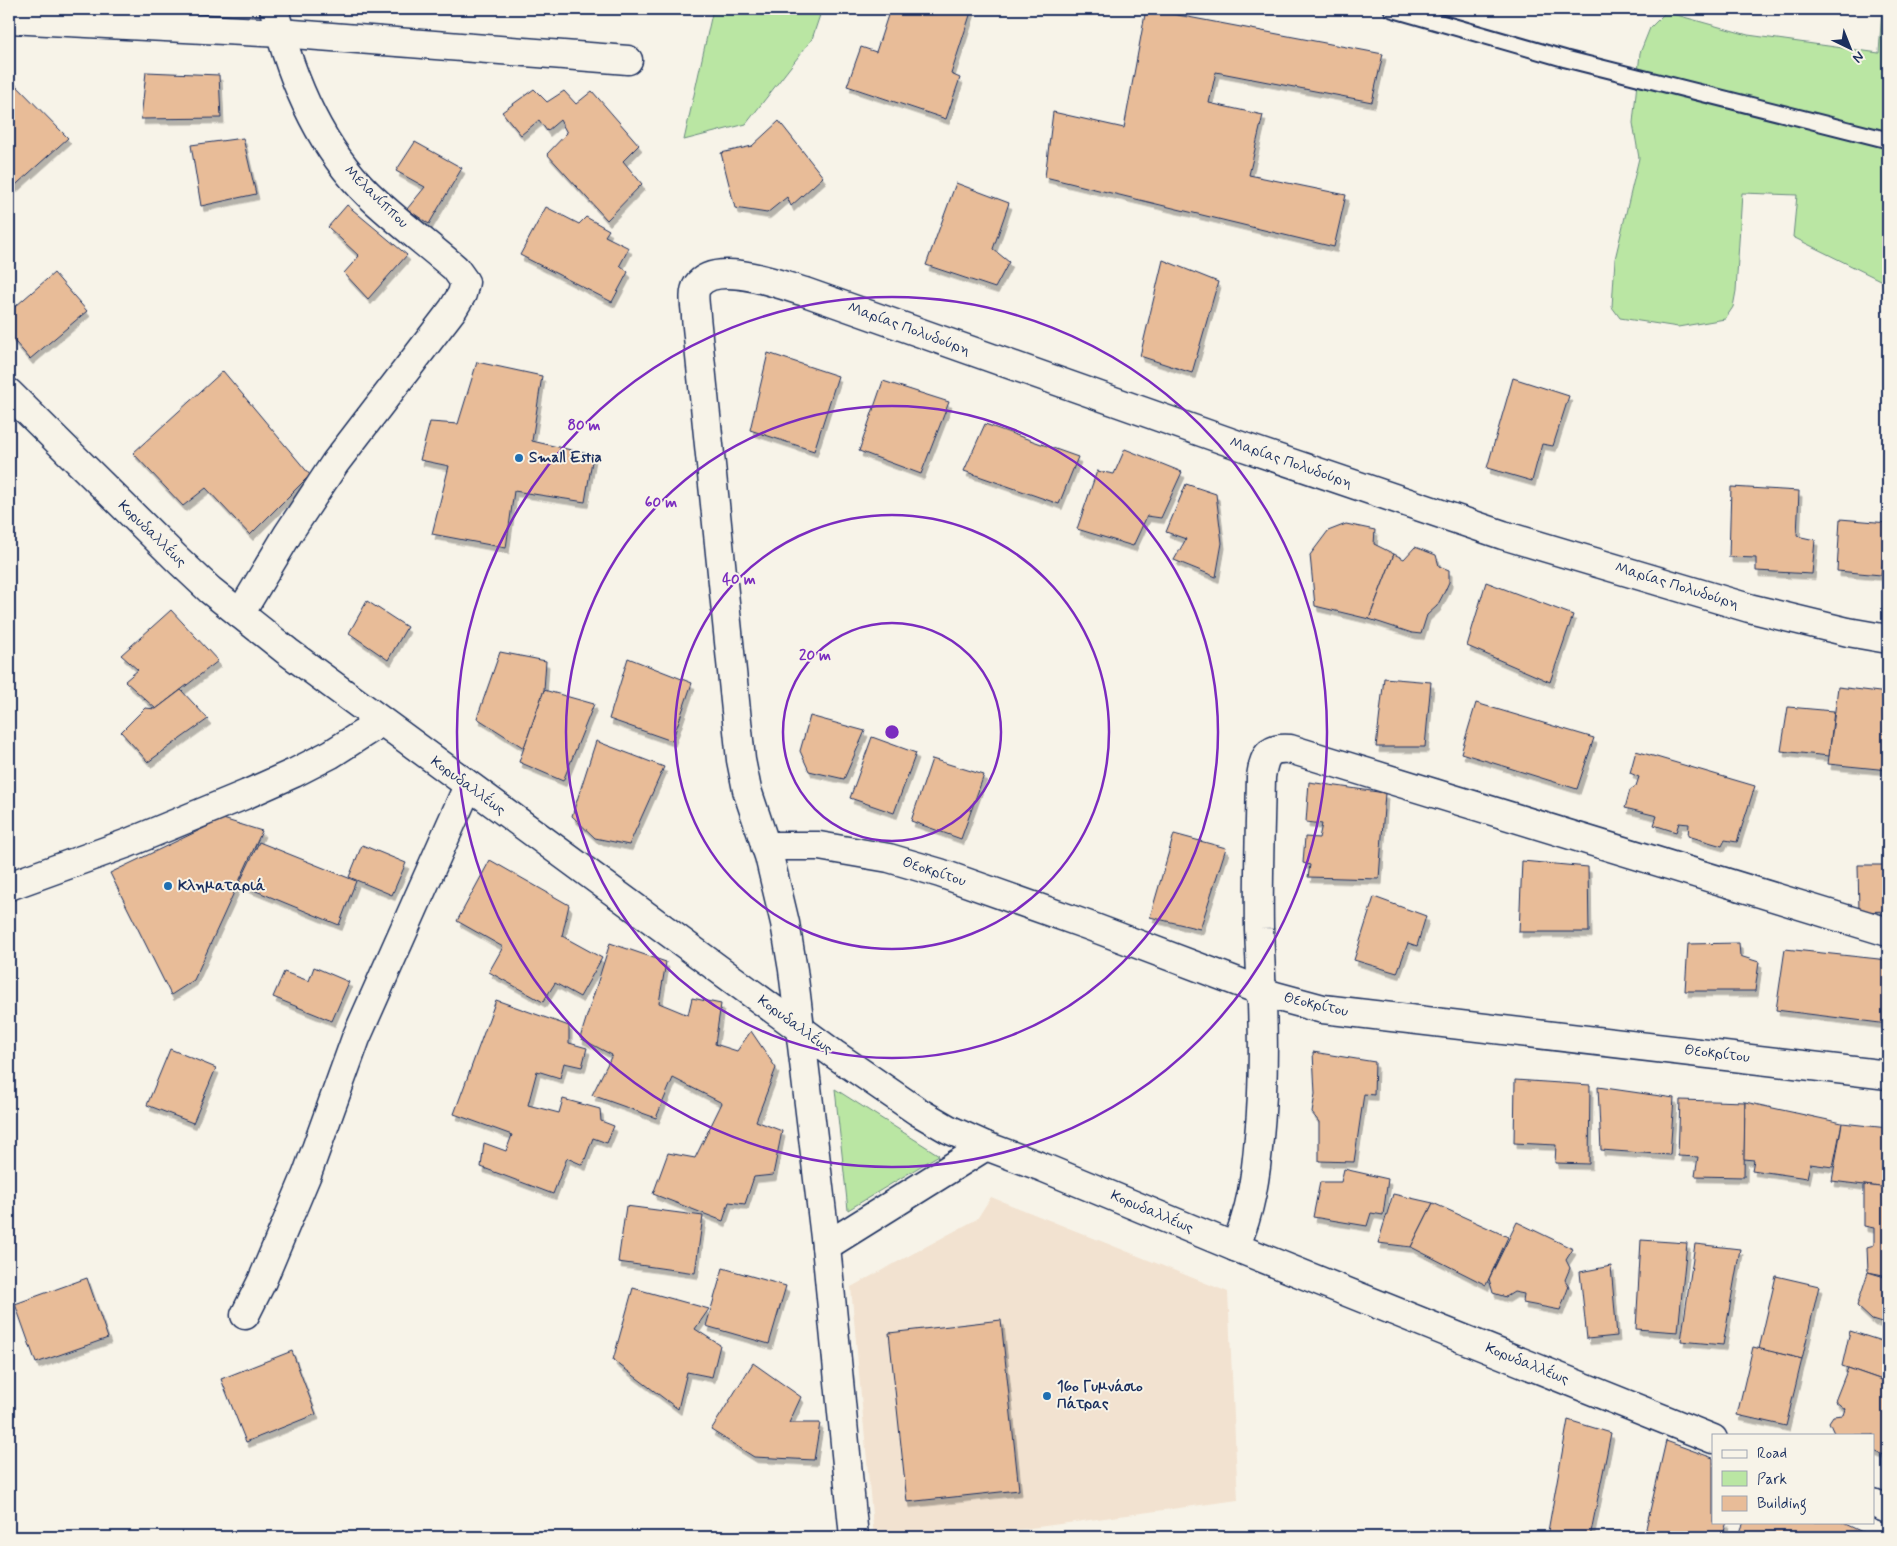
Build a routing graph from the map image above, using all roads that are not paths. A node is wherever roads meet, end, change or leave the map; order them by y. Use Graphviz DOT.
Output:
graph roads {
  1 [pos="1392,9"];
  2 [pos="9,19"];
  3 [pos="277,21"];
  4 [pos="628,60"];
  5 [pos="1888,140"];
  6 [pos="9,393"];
  7 [pos="240,614"];
  8 [pos="1888,639"];
  9 [pos="381,722"];
  10 [pos="468,786"];
  11 [pos="765,846"];
  12 [pos="9,886"];
  13 [pos="1888,932"];
  14 [pos="1262,990"];
  15 [pos="800,1029"];
  16 [pos="1888,1074"];
  17 [pos="986,1146"];
  18 [pos="826,1246"];
  19 [pos="1235,1247"];
  20 [pos="245,1315"];
  21 [pos="1712,1439"];
  22 [pos="1874,1503"];
  23 [pos="1888,1509"];
  24 [pos="854,1537"];
  1 -- 5 [label="lane"];
  2 -- 3 [label="street"];
  3 -- 4 [label="street"];
  3 -- 7 [label="street, Μελανίππου"];
  6 -- 7 [label="street, Κορυδαλλέως"];
  7 -- 9 [label="street, Κορυδαλλέως"];
  8 -- 11 [label="street, Μαρίας Πολυδούρη"];
  9 -- 10 [label="street, Κορυδαλλέως"];
  9 -- 12 [label="street"];
  10 -- 15 [label="street, Κορυδαλλέως"];
  10 -- 20 [label="street"];
  11 -- 14 [label="street, Θεοκρίτου"];
  11 -- 15 [label="street"];
  13 -- 14 [label="street"];
  14 -- 16 [label="street, Θεοκρίτου"];
  14 -- 19 [label="street"];
  15 -- 17 [label="street, Κορυδαλλέως"];
  15 -- 18 [label="street"];
  17 -- 18 [label="street"];
  17 -- 19 [label="street, Κορυδαλλέως"];
  18 -- 24 [label="street"];
  19 -- 21 [label="street, Κορυδαλλέως"];
  22 -- 23 [label="street"];
}
